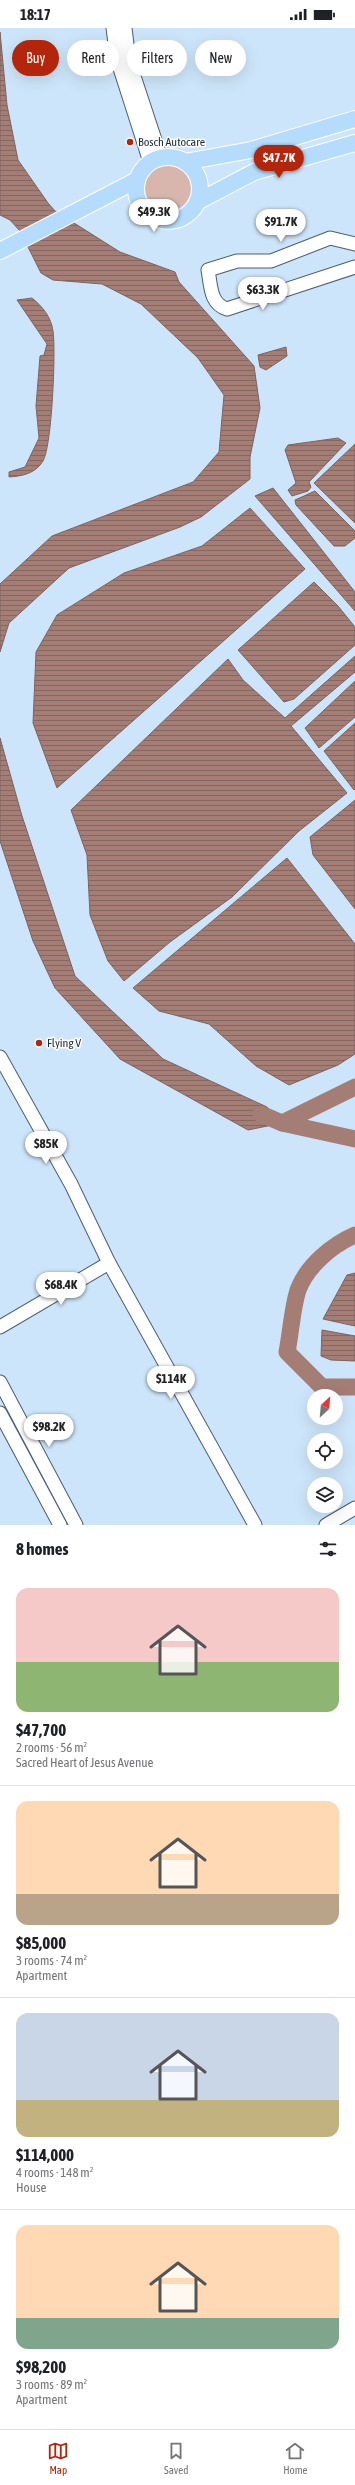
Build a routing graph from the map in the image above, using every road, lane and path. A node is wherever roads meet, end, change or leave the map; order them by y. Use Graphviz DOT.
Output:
graph roads {
  1 [pos="113,28"];
  2 [pos="125,28"];
  3 [pos="355,119"];
  4 [pos="355,142"];
  5 [pos="156,160"];
  6 [pos="185,162"];
  7 [pos="137,180"];
  8 [pos="197,202"];
  9 [pos="355,244"];
  10 [pos="0,252"];
  11 [pos="355,267"];
  12 [pos="0,1057"];
  13 [pos="109,1263"];
  14 [pos="0,1327"];
  15 [pos="0,1382"];
  16 [pos="0,1413"];
  17 [pos="355,1508"];
  18 [pos="60,1525"];
  19 [pos="76,1525"];
  20 [pos="255,1525"];
  21 [pos="326,1525"];
  1 -- 5 [label="street"];
  2 -- 5 [label="street"];
  3 -- 6 [label="main road"];
  4 -- 8 [label="main road"];
  5 -- 6 [label="main road"];
  5 -- 7 [label="main road"];
  6 -- 8 [label="main road"];
  7 -- 8 [label="main road"];
  7 -- 10 [label="main road"];
  9 -- 11 [label="street"];
  12 -- 13 [label="street"];
  13 -- 14 [label="street"];
  13 -- 20 [label="street"];
  15 -- 19 [label="street"];
  16 -- 18 [label="street"];
  17 -- 21 [label="street"];
}
